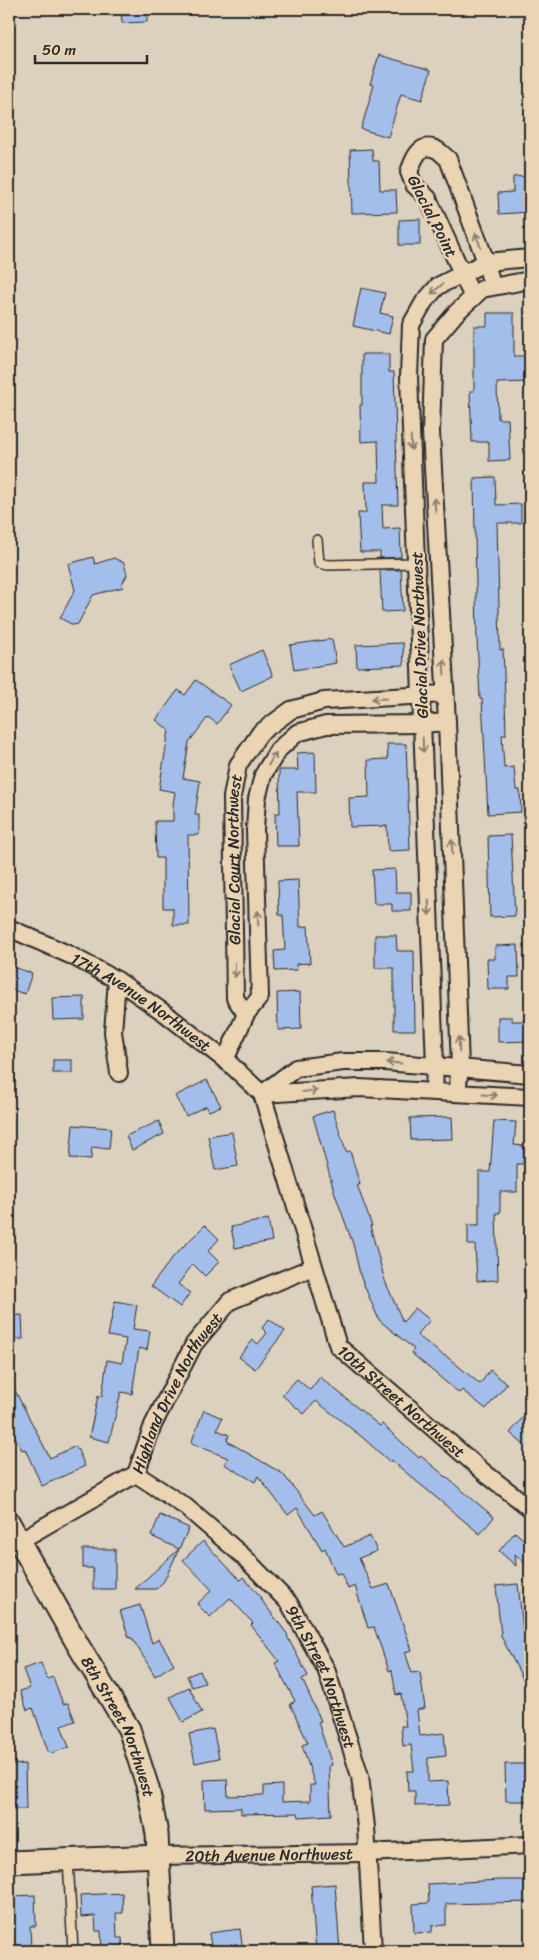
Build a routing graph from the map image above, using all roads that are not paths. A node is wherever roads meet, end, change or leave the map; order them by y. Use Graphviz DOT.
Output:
graph roads {
  1 [pos="530,258"];
  2 [pos="486,262"];
  3 [pos="462,274"];
  4 [pos="530,280"];
  5 [pos="492,286"];
  6 [pos="473,298"];
  7 [pos="318,540"];
  8 [pos="416,563"];
  9 [pos="445,694"];
  10 [pos="421,697"];
  11 [pos="447,722"];
  12 [pos="422,724"];
  13 [pos="9,928"];
  14 [pos="117,980"];
  15 [pos="246,1014"];
  16 [pos="225,1060"];
  17 [pos="435,1066"];
  18 [pos="460,1068"];
  19 [pos="119,1073"];
  20 [pos="530,1074"];
  21 [pos="434,1091"];
  22 [pos="457,1093"];
  23 [pos="262,1094"];
  24 [pos="530,1097"];
  25 [pos="312,1267"];
  26 [pos="136,1474"];
  27 [pos="530,1508"];
  28 [pos="14,1532"];
  29 [pos="530,1845"];
  30 [pos="366,1853"];
  31 [pos="159,1856"];
  32 [pos="68,1859"];
  33 [pos="9,1862"];
  34 [pos="73,1951"];
  35 [pos="163,1951"];
  36 [pos="373,1951"];
  1 -- 2 [label="street, Glacial Drive Northwest"];
  2 -- 3 [label="street, Glacial Drive Northwest"];
  2 -- 3 [label="street, Glacial Point, one-way"];
  2 -- 5 [label="street, Glacial Point"];
  3 -- 6 [label="street, Glacial Point"];
  3 -- 8 [label="street, Glacial Drive Northwest, one-way"];
  4 -- 5 [label="street"];
  5 -- 6 [label="street"];
  9 -- 6 [label="street, one-way"];
  7 -- 8 [label="lane"];
  8 -- 10 [label="street, Glacial Drive Northwest"];
  9 -- 10 [label="street, Glacial Court Northwest"];
  9 -- 11 [label="street"];
  10 -- 12 [label="street, Glacial Drive Northwest"];
  10 -- 15 [label="street, Glacial Court Northwest, one-way"];
  11 -- 12 [label="street"];
  18 -- 11 [label="street, one-way"];
  15 -- 12 [label="street, one-way"];
  12 -- 17 [label="street, Glacial Drive Northwest, one-way"];
  13 -- 14 [label="street, 17th Avenue Northwest"];
  14 -- 16 [label="street, 17th Avenue Northwest"];
  14 -- 19 [label="street"];
  15 -- 16 [label="street"];
  16 -- 23 [label="street, 17th Avenue Northwest"];
  17 -- 18 [label="street"];
  17 -- 21 [label="street, Glacial Drive Northwest"];
  17 -- 23 [label="street, one-way"];
  18 -- 20 [label="street"];
  18 -- 22 [label="street"];
  21 -- 22 [label="street"];
  23 -- 21 [label="street, one-way"];
  22 -- 24 [label="street, one-way"];
  23 -- 25 [label="street"];
  25 -- 26 [label="street, Highland Drive Northwest"];
  25 -- 27 [label="street, 10th Street Northwest"];
  26 -- 28 [label="street, Highland Drive Northwest"];
  26 -- 30 [label="street, 9th Street Northwest"];
  28 -- 31 [label="street, 8th Street Northwest"];
  29 -- 30 [label="street, 20th Avenue Northwest"];
  30 -- 31 [label="street, 20th Avenue Northwest"];
  30 -- 36 [label="street, 9th Street Northwest"];
  31 -- 32 [label="street, 20th Avenue Northwest"];
  31 -- 35 [label="street, 8th Street Northwest"];
  32 -- 33 [label="street, 20th Avenue Northwest"];
  32 -- 34 [label="lane"];
}
